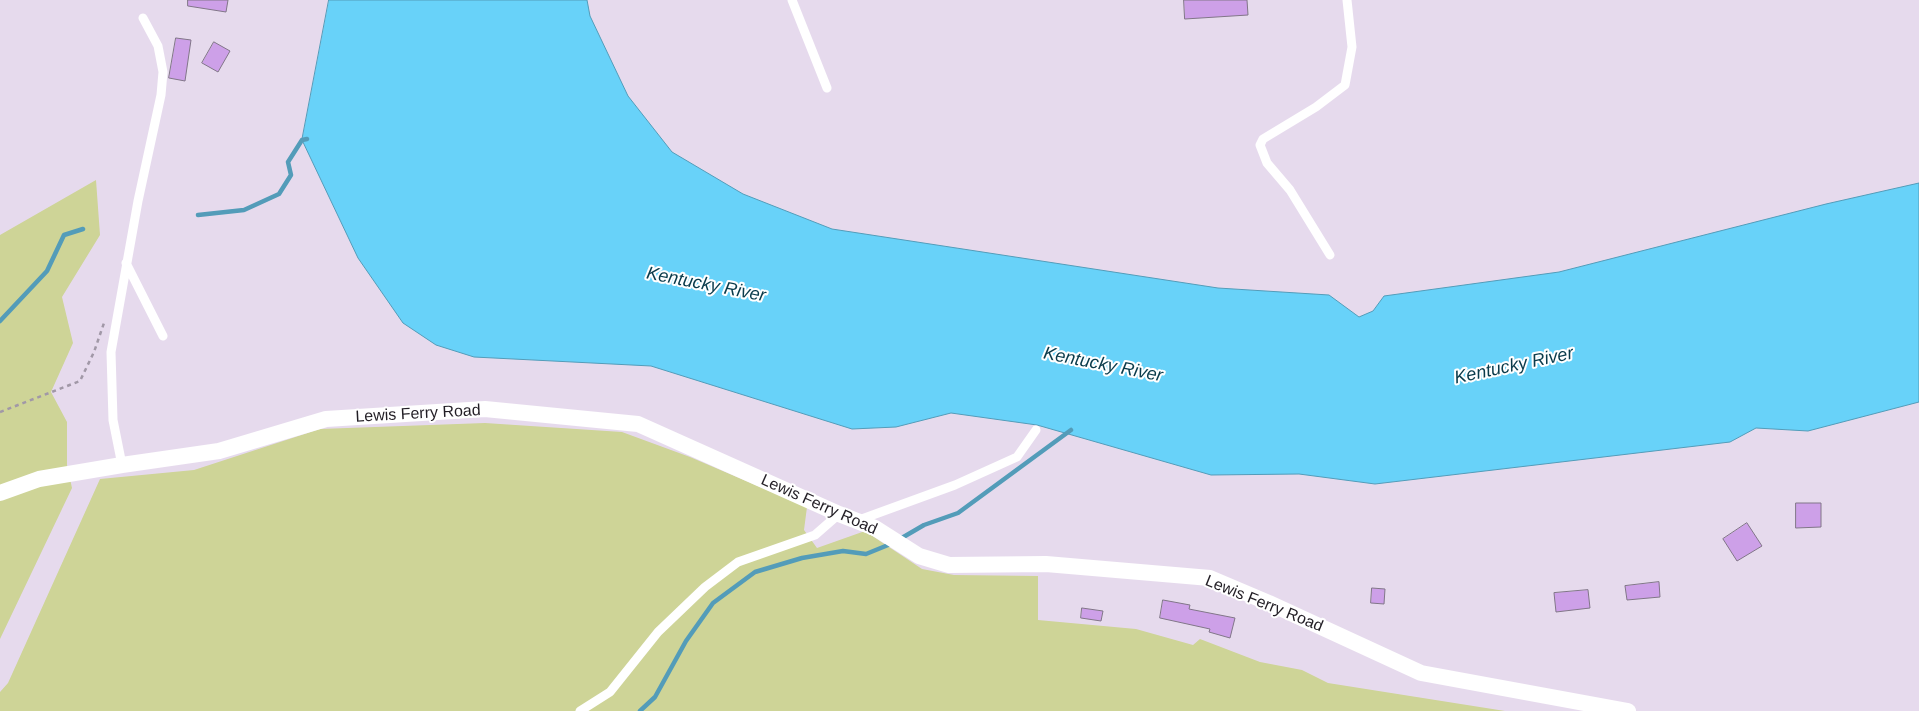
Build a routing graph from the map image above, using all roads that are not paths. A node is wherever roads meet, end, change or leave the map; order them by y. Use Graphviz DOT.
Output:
graph roads {
  1 [pos="792,0"];
  2 [pos="1347,0"];
  3 [pos="143,18"];
  4 [pos="827,88"];
  5 [pos="1330,256"];
  6 [pos="126,263"];
  7 [pos="163,336"];
  8 [pos="1036,430"];
  9 [pos="122,464"];
  10 [pos="0,493"];
  11 [pos="839,514"];
  12 [pos="856,521"];
  13 [pos="580,711"];
  14 [pos="1628,711"];
  1 -- 4 [label="lane"];
  2 -- 5 [label="lane"];
  3 -- 6 [label="lane"];
  6 -- 7 [label="lane"];
  6 -- 9 [label="lane"];
  8 -- 12 [label="lane"];
  9 -- 10 [label="street, Lewis Ferry Road"];
  9 -- 11 [label="street, Lewis Ferry Road"];
  11 -- 12 [label="street, Lewis Ferry Road"];
  11 -- 13 [label="lane"];
  12 -- 14 [label="street, Lewis Ferry Road"];
}
